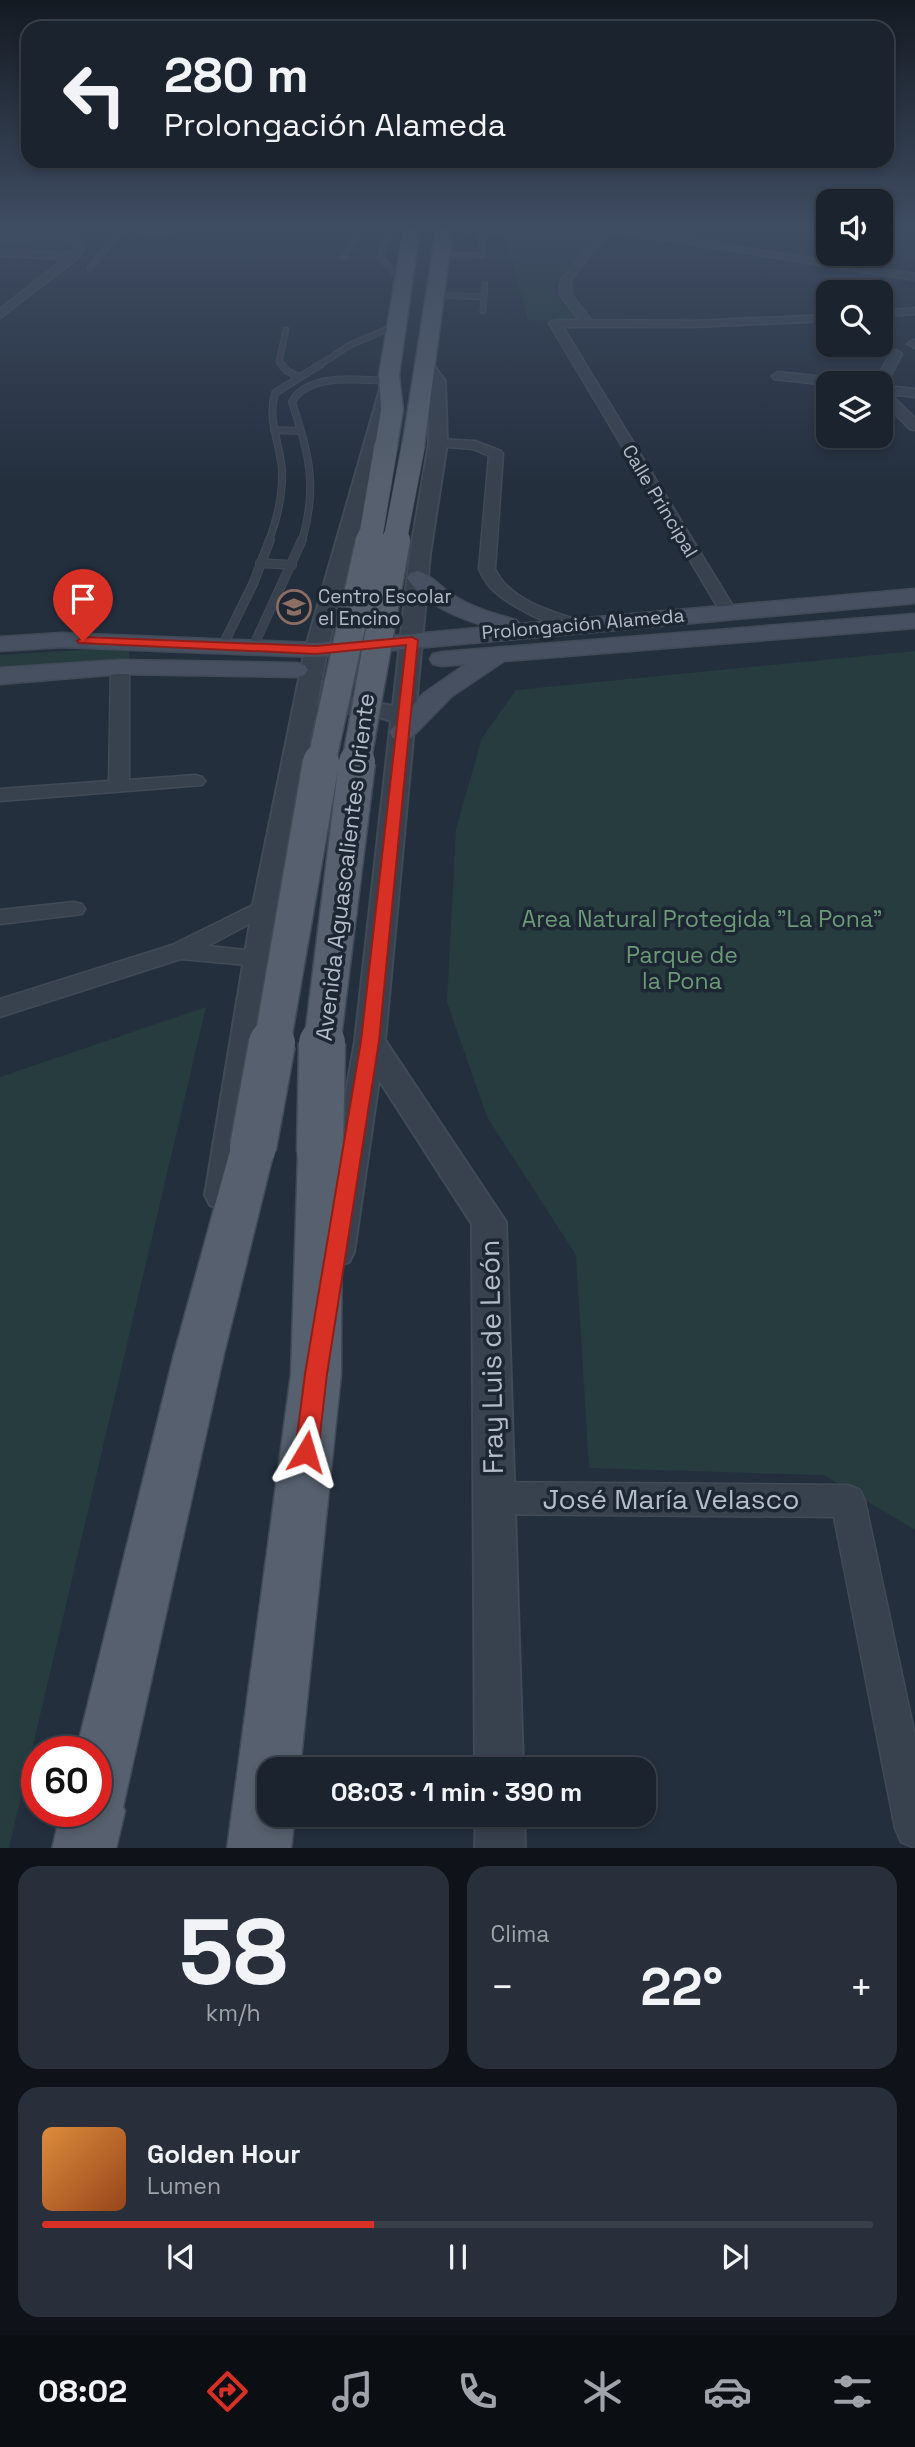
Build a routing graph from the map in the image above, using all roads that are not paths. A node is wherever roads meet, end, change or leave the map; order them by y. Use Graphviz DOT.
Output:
graph roads {
  1 [pos="397,312"];
  2 [pos="434,312"];
  3 [pos="579,312"];
  4 [pos="816,319"];
  5 [pos="588,323"];
  6 [pos="395,326"];
  7 [pos="286,330"];
  8 [pos="896,355"];
  9 [pos="887,371"];
  10 [pos="778,376"];
  11 [pos="296,377"];
  12 [pos="816,380"];
  13 [pos="330,381"];
  14 [pos="389,381"];
  15 [pos="278,388"];
  16 [pos="893,391"];
  17 [pos="297,392"];
  18 [pos="915,393"];
  19 [pos="893,403"];
  20 [pos="915,426"];
  21 [pos="274,430"];
  22 [pos="300,431"];
  23 [pos="412,445"];
  24 [pos="260,563"];
  25 [pos="292,565"];
  26 [pos="418,578"];
  27 [pos="915,596"];
  28 [pos="727,611"];
  29 [pos="915,621"];
  30 [pos="576,625"];
  31 [pos="522,629"];
  32 [pos="0,643"];
  33 [pos="223,645"];
  34 [pos="412,646"];
  35 [pos="253,647"];
  36 [pos="318,649"];
  37 [pos="512,653"];
  38 [pos="120,667"];
  39 [pos="0,676"];
  40 [pos="302,719"];
  41 [pos="403,725"];
  42 [pos="195,781"];
  43 [pos="119,786"];
  44 [pos="0,796"];
  45 [pos="267,905"];
  46 [pos="74,909"];
  47 [pos="0,917"];
  48 [pos="180,951"];
  49 [pos="258,958"];
  50 [pos="0,1008"];
  51 [pos="370,1041"];
  52 [pos="198,1358"];
  53 [pos="316,1374"];
  54 [pos="493,1498"];
  55 [pos="110,1736"];
  56 [pos="499,1757"];
  57 [pos="89,1827"];
  58 [pos="500,1827"];
  59 [pos="915,1828"];
  60 [pos="84,1848"];
  61 [pos="259,1848"];
  62 [pos="500,1848"];
  1 -- 6 [label="main road, Avenida Aguascalientes Oriente"];
  2 -- 23 [label="main road, Avenida Aguascalientes Oriente"];
  3 -- 5 [label="street"];
  4 -- 5 [label="street"];
  5 -- 28 [label="street, Calle Principal"];
  6 -- 11 [label="lane"];
  6 -- 14 [label="main road, Avenida Aguascalientes Oriente"];
  7 -- 11 [label="lane"];
  8 -- 9 [label="street"];
  10 -- 12 [label="street"];
  11 -- 13 [label="lane"];
  11 -- 14 [label="lane"];
  11 -- 15 [label="lane"];
  13 -- 14 [label="lane"];
  13 -- 17 [label="lane"];
  14 -- 23 [label="main road, Avenida Aguascalientes Oriente"];
  14 -- 36 [label="street, Avenida Aguascalientes Oriente"];
  15 -- 17 [label="lane"];
  15 -- 21 [label="lane"];
  16 -- 18 [label="street"];
  17 -- 22 [label="lane"];
  19 -- 20 [label="street"];
  21 -- 22 [label="lane"];
  21 -- 24 [label="lane"];
  22 -- 25 [label="lane"];
  23 -- 26 [label="street, Avenida Aguascalientes Oriente"];
  23 -- 30 [label="street"];
  23 -- 52 [label="main road, Avenida Aguascalientes Oriente, bridge"];
  23 -- 53 [label="main road, Avenida Aguascalientes Oriente, bridge"];
  24 -- 25 [label="lane"];
  24 -- 33 [label="lane"];
  25 -- 35 [label="lane"];
  26 -- 31 [label="main road"];
  26 -- 34 [label="street, Avenida Aguascalientes Oriente"];
  27 -- 28 [label="main road, Prolongación Alameda"];
  28 -- 30 [label="main road, Prolongación Alameda"];
  29 -- 37 [label="main road, Prolongación Alameda"];
  30 -- 31 [label="main road, Prolongación Alameda"];
  31 -- 34 [label="main road, Prolongación Alameda"];
  32 -- 33 [label="main road, Prolongación Alameda"];
  33 -- 35 [label="main road, Prolongación Alameda"];
  34 -- 36 [label="main road, Prolongación Alameda"];
  34 -- 36 [label="street"];
  34 -- 37 [label="main road, Prolongación Alameda"];
  34 -- 41 [label="street, Avenida Aguascalientes Oriente"];
  35 -- 36 [label="main road, Prolongación Alameda"];
  36 -- 38 [label="main road, Prolongación Alameda"];
  36 -- 40 [label="street, Avenida Aguascalientes Oriente"];
  37 -- 41 [label="main road"];
  38 -- 39 [label="main road, Prolongación Alameda"];
  38 -- 43 [label="street"];
  40 -- 41 [label="street"];
  40 -- 45 [label="street, Avenida Aguascalientes Oriente"];
  41 -- 51 [label="street, Avenida Aguascalientes Oriente"];
  42 -- 43 [label="street"];
  43 -- 44 [label="street"];
  45 -- 48 [label="street"];
  45 -- 49 [label="street, Avenida Aguascalientes Oriente"];
  46 -- 47 [label="street"];
  48 -- 49 [label="street"];
  48 -- 50 [label="street"];
  49 -- 52 [label="street, Avenida Aguascalientes Oriente"];
  51 -- 53 [label="street, Avenida Aguascalientes Oriente"];
  51 -- 54 [label="street, Fray Luis de León"];
  52 -- 55 [label="main road, Avenida Aguascalientes Oriente"];
  53 -- 61 [label="main road, Avenida Aguascalientes Oriente"];
  54 -- 56 [label="street"];
  54 -- 59 [label="street, José María Velasco"];
  57 -- 60 [label="main road"];
  58 -- 62 [label="street"];
}
